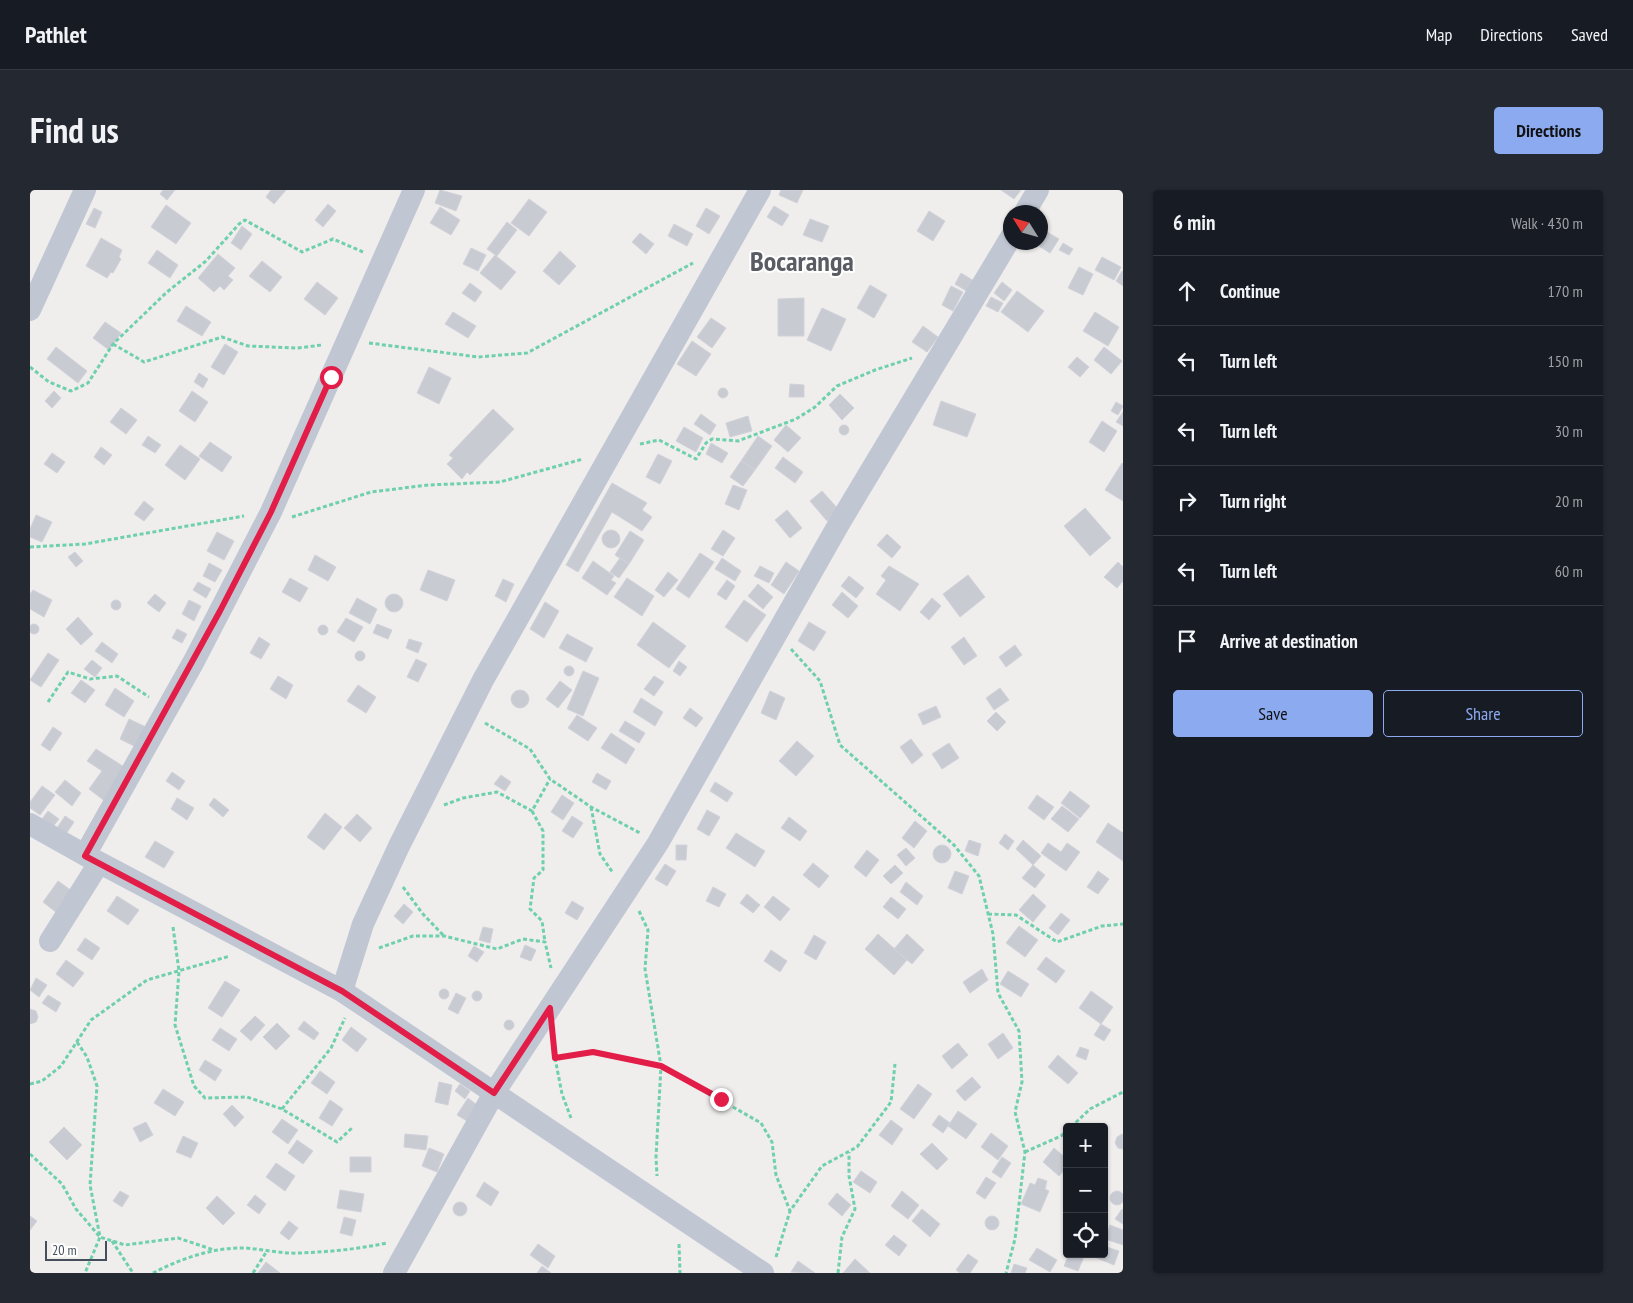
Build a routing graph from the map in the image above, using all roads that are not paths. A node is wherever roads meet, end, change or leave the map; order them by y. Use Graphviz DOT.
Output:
graph roads {
  1 [pos="85,190"];
  2 [pos="414,190"];
  3 [pos="760,190"];
  4 [pos="1038,190"];
  5 [pos="1029,205"];
  6 [pos="1003,249"];
  7 [pos="35,283"];
  8 [pos="30,310"];
  9 [pos="30,824"];
  10 [pos="92,859"];
  11 [pos="50,941"];
  12 [pos="342,991"];
  13 [pos="494,1093"];
  14 [pos="768,1269"];
  15 [pos="394,1273"];
  1 -- 7 [label="street"];
  2 -- 10 [label="street"];
  3 -- 12 [label="street"];
  4 -- 5 [label="street"];
  6 -- 13 [label="street"];
  7 -- 8 [label="street"];
  9 -- 10 [label="street"];
  10 -- 11 [label="street"];
  10 -- 12 [label="street"];
  12 -- 13 [label="street"];
  13 -- 14 [label="street"];
  13 -- 15 [label="street"];
}
